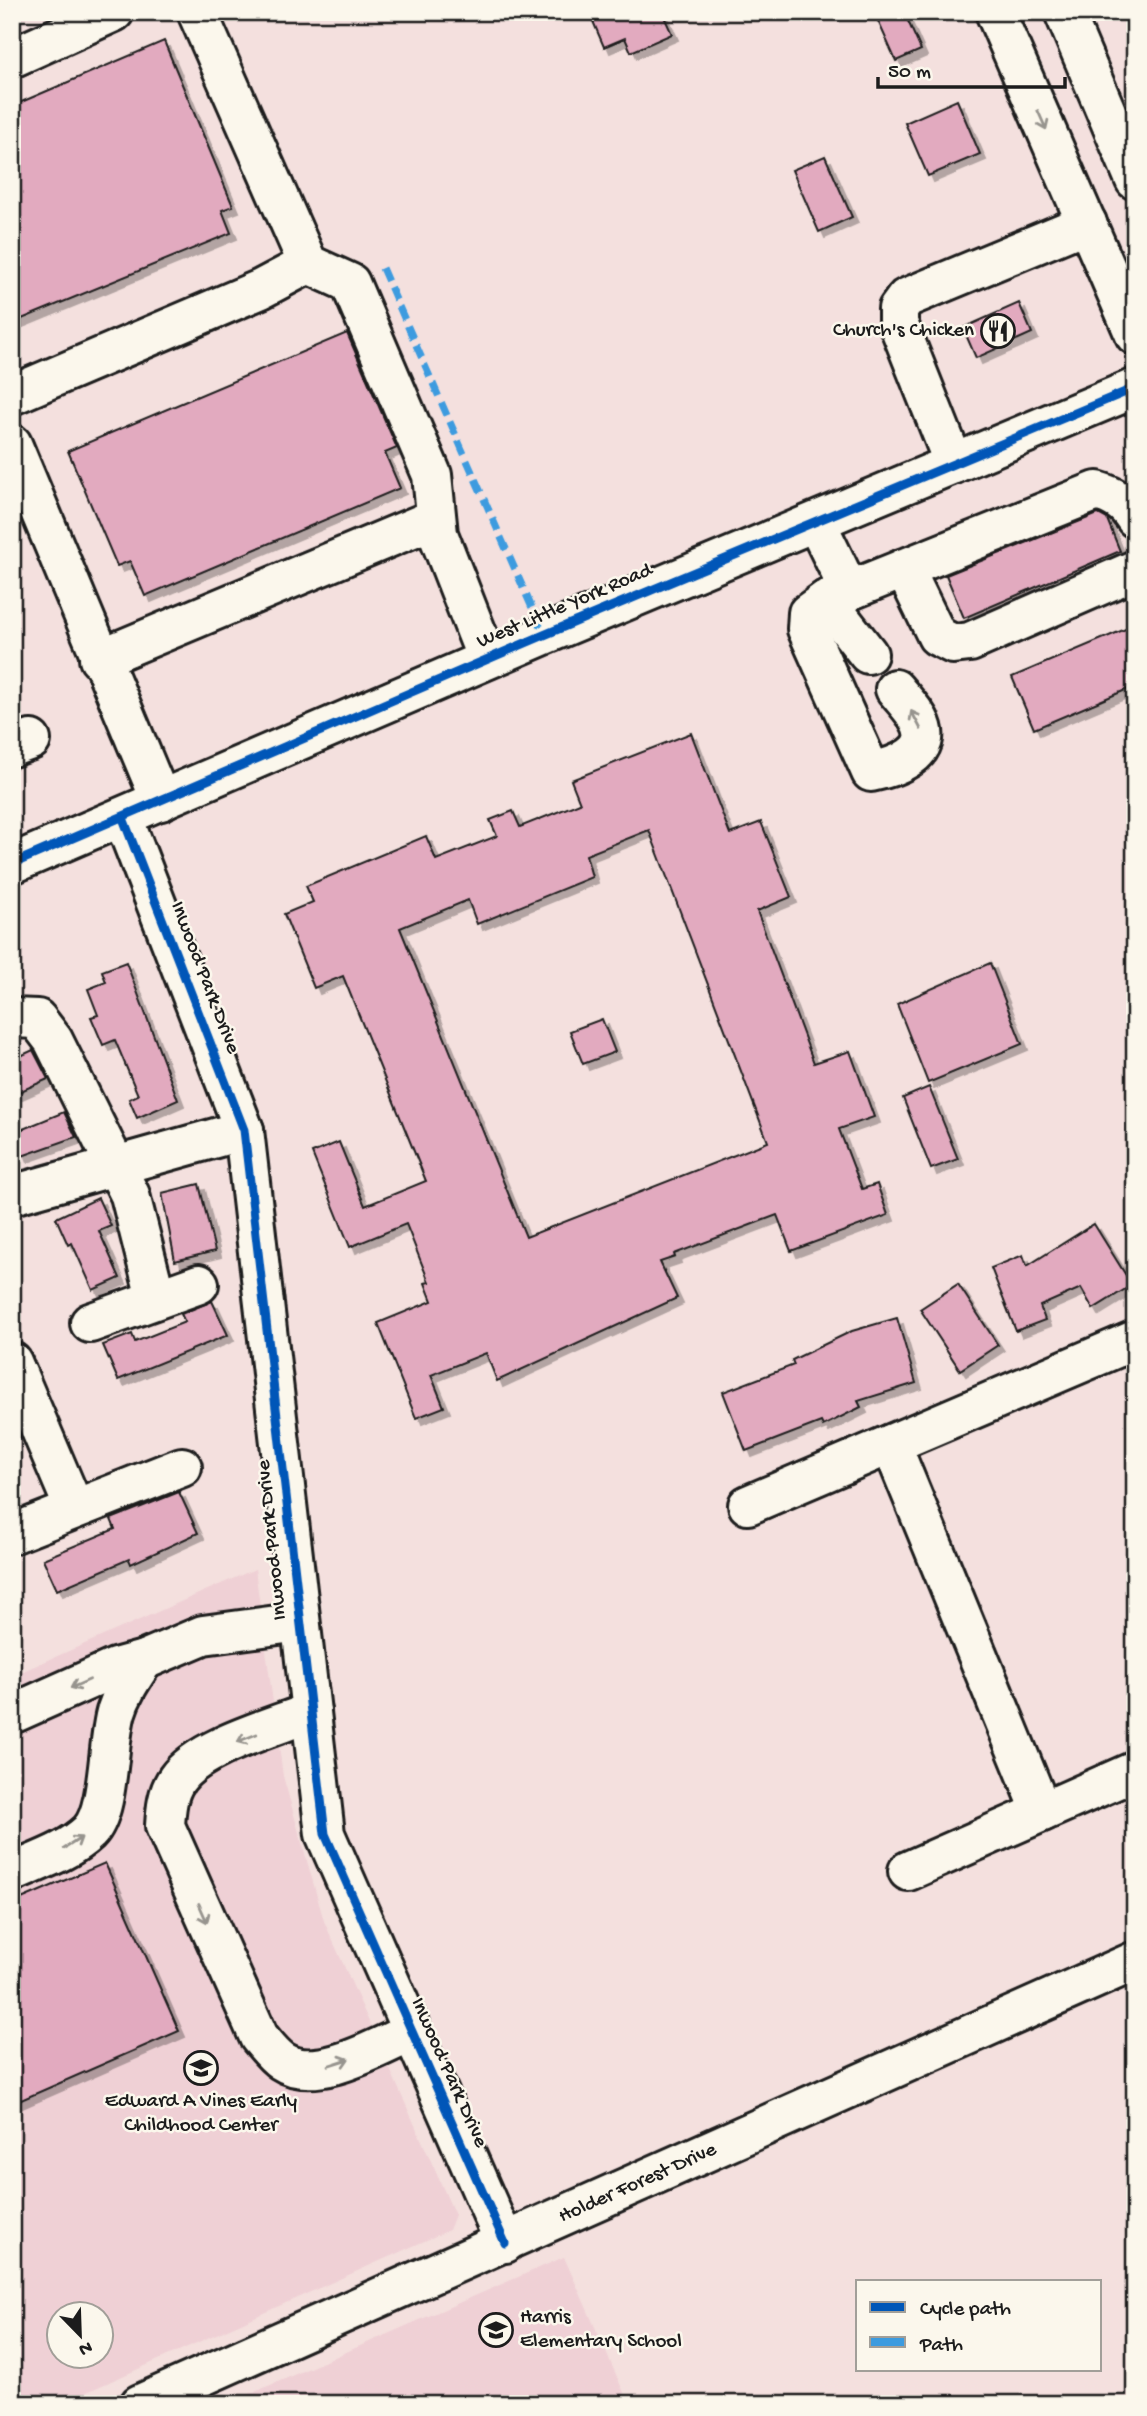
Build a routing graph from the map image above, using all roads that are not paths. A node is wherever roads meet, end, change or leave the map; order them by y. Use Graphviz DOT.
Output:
graph roads {
  1 [pos="114,12"];
  2 [pos="197,12"];
  3 [pos="995,12"];
  4 [pos="1064,12"];
  5 [pos="12,58"];
  6 [pos="1130,156"];
  7 [pos="1087,223"];
  8 [pos="308,264"];
  9 [pos="1135,335"];
  10 [pos="1135,388"];
  11 [pos="12,395"];
  12 [pos="12,444"];
  13 [pos="954,464"];
  14 [pos="436,518"];
  15 [pos="1135,519"];
  16 [pos="816,522"];
  17 [pos="904,568"];
  18 [pos="1135,570"];
  19 [pos="837,595"];
  20 [pos="868,654"];
  21 [pos="99,659"];
  22 [pos="487,659"];
  23 [pos="895,689"];
  24 [pos="161,801"];
  25 [pos="123,818"];
  26 [pos="12,864"];
  27 [pos="12,1018"];
  28 [pos="244,1130"];
  29 [pos="113,1165"];
  30 [pos="12,1195"];
  31 [pos="199,1284"];
  32 [pos="156,1298"];
  33 [pos="90,1323"];
  34 [pos="1135,1340"];
  35 [pos="12,1362"];
  36 [pos="891,1444"];
  37 [pos="182,1467"];
  38 [pos="748,1504"];
  39 [pos="74,1508"];
  40 [pos="12,1534"];
  41 [pos="300,1622"];
  42 [pos="144,1660"];
  43 [pos="311,1712"];
  44 [pos="12,1714"];
  45 [pos="1135,1771"];
  46 [pos="1042,1812"];
  47 [pos="908,1871"];
  48 [pos="12,1873"];
  49 [pos="1135,1961"];
  50 [pos="410,2033"];
  51 [pos="505,2243"];
  52 [pos="140,2404"];
  1 -- 5 [label="street"];
  2 -- 8 [label="street"];
  3 -- 7 [label="street, one-way"];
  4 -- 6 [label="street"];
  7 -- 9 [label="street"];
  7 -- 13 [label="street"];
  8 -- 11 [label="street"];
  8 -- 14 [label="street"];
  10 -- 13 [label="street, West Little York Road"];
  12 -- 21 [label="street"];
  13 -- 16 [label="street, West Little York Road"];
  14 -- 21 [label="street"];
  14 -- 22 [label="street"];
  15 -- 17 [label="street"];
  16 -- 19 [label="street"];
  16 -- 22 [label="street, West Little York Road"];
  17 -- 18 [label="street"];
  17 -- 19 [label="street"];
  19 -- 20 [label="street"];
  19 -- 23 [label="street, one-way"];
  21 -- 24 [label="street"];
  22 -- 24 [label="street, West Little York Road"];
  24 -- 25 [label="street, West Little York Road"];
  25 -- 26 [label="street, West Little York Road"];
  25 -- 28 [label="street, Inwood Park Drive"];
  27 -- 29 [label="street"];
  28 -- 29 [label="street"];
  28 -- 41 [label="street, Inwood Park Drive"];
  29 -- 30 [label="street"];
  29 -- 32 [label="street"];
  31 -- 32 [label="street"];
  32 -- 33 [label="street"];
  34 -- 36 [label="street"];
  35 -- 39 [label="street"];
  36 -- 38 [label="street"];
  36 -- 46 [label="street"];
  37 -- 39 [label="street"];
  39 -- 40 [label="street"];
  41 -- 42 [label="street"];
  41 -- 43 [label="street, Inwood Park Drive"];
  42 -- 44 [label="street, one-way"];
  48 -- 42 [label="street, one-way"];
  43 -- 50 [label="street, Inwood Park Drive"];
  43 -- 50 [label="street, one-way"];
  45 -- 46 [label="street"];
  46 -- 47 [label="street"];
  49 -- 51 [label="street, Holder Forest Drive"];
  50 -- 51 [label="street, Inwood Park Drive"];
  51 -- 52 [label="street, Holder Forest Drive"];
}
